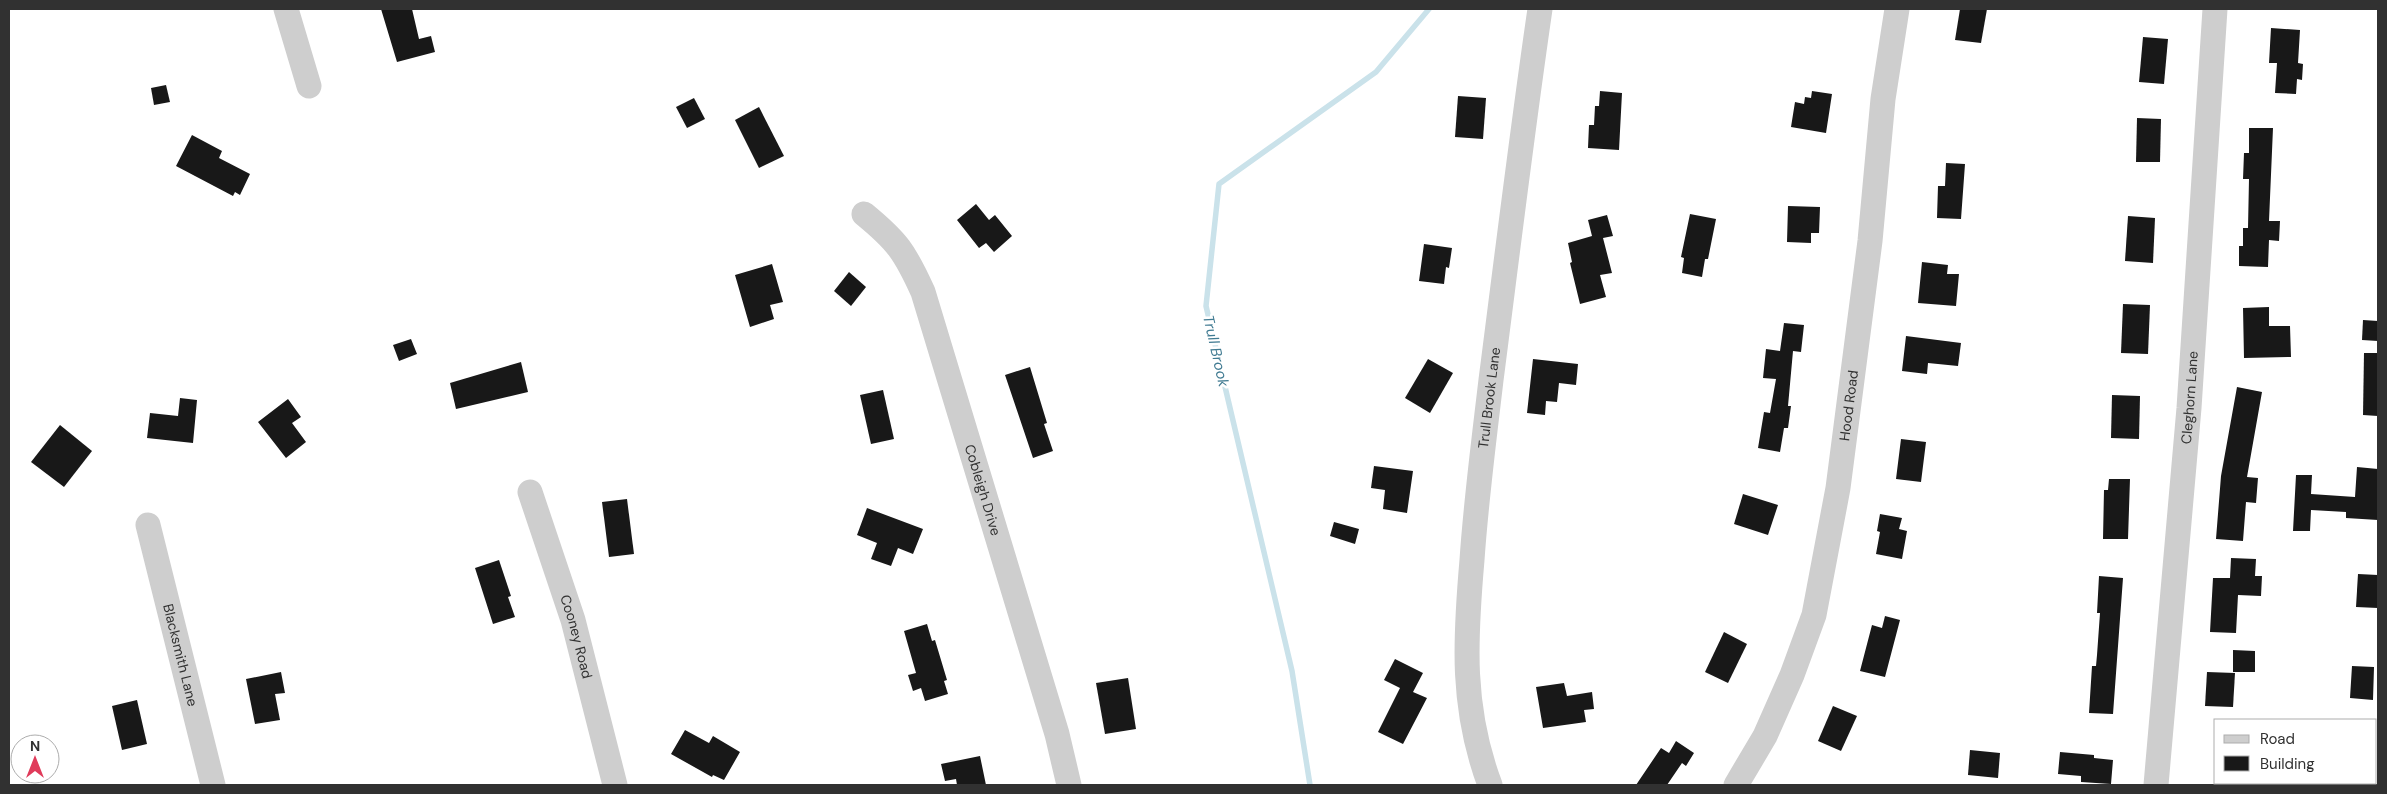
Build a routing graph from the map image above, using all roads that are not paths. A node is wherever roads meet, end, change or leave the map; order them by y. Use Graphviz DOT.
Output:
graph roads {
  1 [pos="286,9"];
  2 [pos="1540,9"];
  3 [pos="1896,9"];
  4 [pos="2215,9"];
  5 [pos="309,86"];
  6 [pos="864,214"];
  7 [pos="530,492"];
  8 [pos="148,525"];
  9 [pos="213,785"];
  10 [pos="615,785"];
  11 [pos="1069,785"];
  12 [pos="1490,785"];
  13 [pos="1736,785"];
  14 [pos="2156,785"];
  1 -- 5 [label="street"];
  2 -- 12 [label="street, Trull Brook Lane"];
  3 -- 13 [label="street, Hood Road"];
  4 -- 14 [label="street, Cleghorn Lane"];
  6 -- 11 [label="street, Cobleigh Drive"];
  7 -- 10 [label="street, Cooney Road"];
  8 -- 9 [label="street, Blacksmith Lane"];
}
